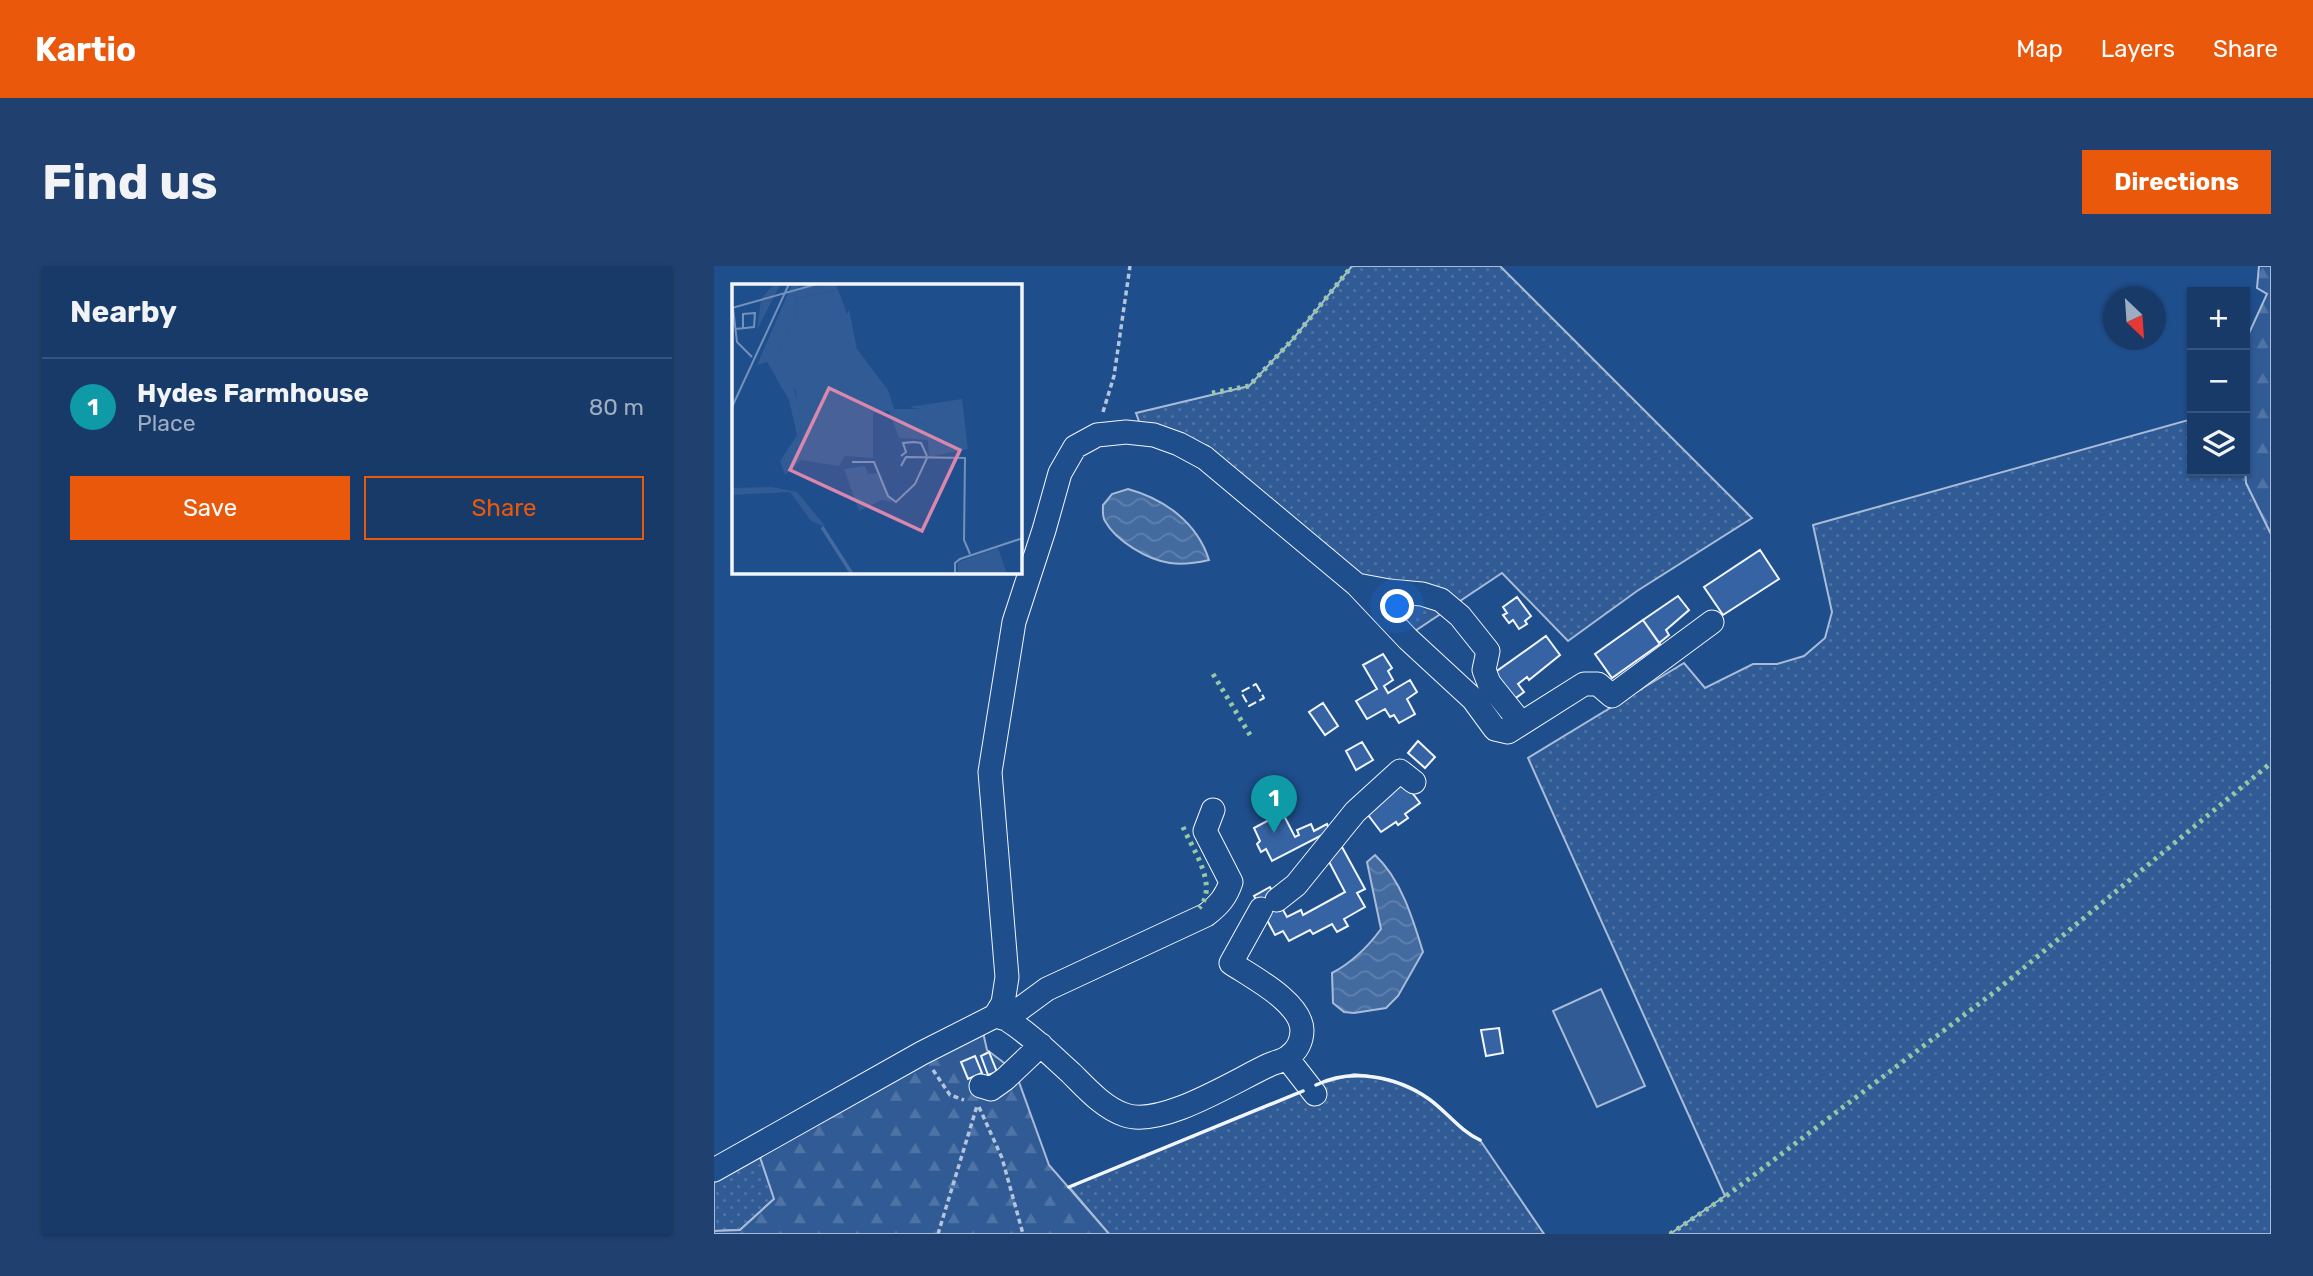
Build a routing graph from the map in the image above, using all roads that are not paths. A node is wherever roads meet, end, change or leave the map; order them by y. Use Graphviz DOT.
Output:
graph roads {
  1 [pos="1357,585"];
  2 [pos="1712,622"];
  3 [pos="1521,723"];
  4 [pos="1414,782"];
  5 [pos="1213,810"];
  6 [pos="1000,1017"];
  7 [pos="1041,1045"];
  8 [pos="1287,1058"];
  9 [pos="1315,1094"];
  10 [pos="979,1095"];
  11 [pos="714,1170"];
  1 -- 3 [label="lane"];
  1 -- 3 [label="lane"];
  1 -- 6 [label="lane"];
  2 -- 3 [label="lane"];
  4 -- 8 [label="lane"];
  5 -- 6 [label="lane"];
  6 -- 7 [label="lane"];
  6 -- 11 [label="lane"];
  7 -- 8 [label="lane"];
  7 -- 10 [label="lane"];
  8 -- 9 [label="lane"];
}
